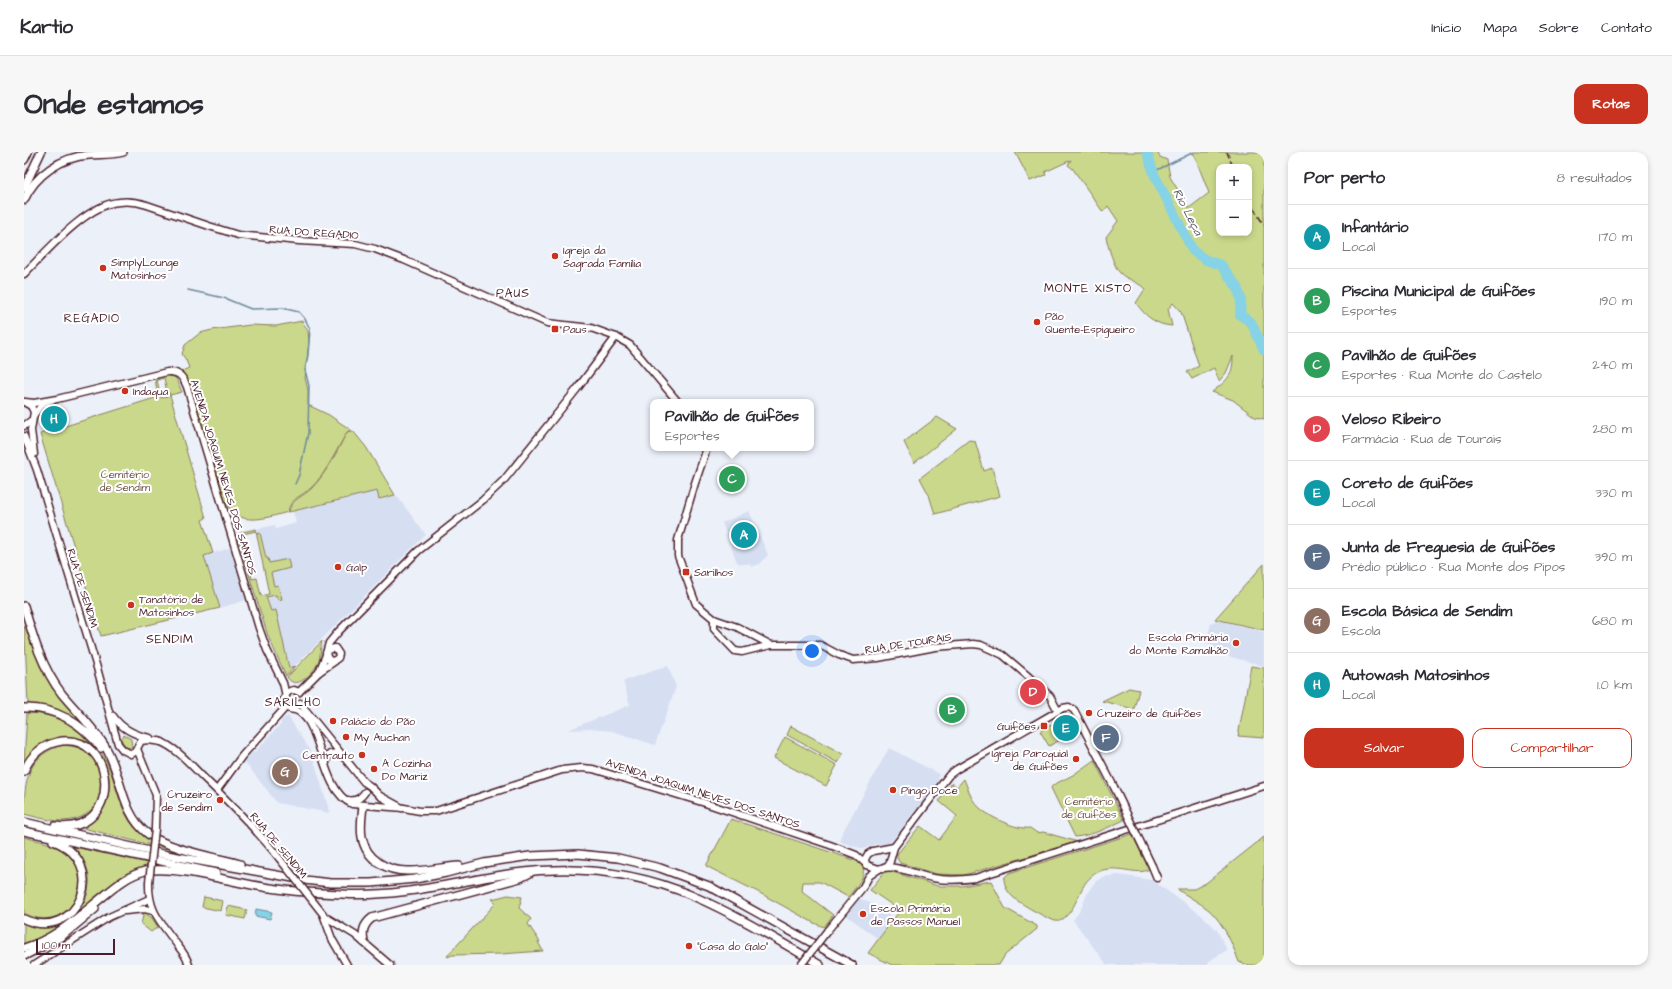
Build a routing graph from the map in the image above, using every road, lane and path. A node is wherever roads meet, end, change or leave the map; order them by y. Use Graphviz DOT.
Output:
graph roads {
  1 [pos="28,152"];
  2 [pos="41,152"];
  3 [pos="123,152"];
  4 [pos="24,160"];
  5 [pos="24,188"];
  6 [pos="24,200"];
  7 [pos="24,274"];
  8 [pos="616,337"];
  9 [pos="57,399"];
  10 [pos="675,399"];
  11 [pos="25,402"];
  12 [pos="33,417"];
  13 [pos="24,426"];
  14 [pos="24,436"];
  15 [pos="707,451"];
  16 [pos="37,470"];
  17 [pos="24,606"];
  18 [pos="714,620"];
  19 [pos="339,631"];
  20 [pos="771,645"];
  21 [pos="337,649"];
  22 [pos="326,654"];
  23 [pos="335,661"];
  24 [pos="318,672"];
  25 [pos="283,683"];
  26 [pos="296,691"];
  27 [pos="286,696"];
  28 [pos="300,703"];
  29 [pos="286,707"];
  30 [pos="24,708"];
  31 [pos="296,710"];
  32 [pos="110,711"];
  33 [pos="1058,711"];
  34 [pos="128,731"];
  35 [pos="117,738"];
  36 [pos="162,742"];
  37 [pos="137,748"];
  38 [pos="127,753"];
  39 [pos="345,760"];
  40 [pos="328,770"];
  41 [pos="24,771"];
  42 [pos="119,779"];
  43 [pos="150,780"];
  44 [pos="364,782"];
  45 [pos="1264,786"];
  46 [pos="217,790"];
  47 [pos="365,792"];
  48 [pos="342,798"];
  49 [pos="363,806"];
  50 [pos="404,808"];
  51 [pos="24,822"];
  52 [pos="24,832"];
  53 [pos="894,847"];
  54 [pos="880,850"];
  55 [pos="868,854"];
  56 [pos="856,855"];
  57 [pos="891,859"];
  58 [pos="866,864"];
  59 [pos="472,866"];
  60 [pos="881,868"];
  61 [pos="897,868"];
  62 [pos="533,871"];
  63 [pos="280,876"];
  64 [pos="869,876"];
  65 [pos="127,878"];
  66 [pos="1157,878"];
  67 [pos="301,891"];
  68 [pos="149,899"];
  69 [pos="124,911"];
  70 [pos="153,911"];
  71 [pos="324,915"];
  72 [pos="24,919"];
  73 [pos="337,924"];
  74 [pos="328,928"];
  75 [pos="364,942"];
  76 [pos="24,948"];
  77 [pos="24,956"];
  78 [pos="34,965"];
  79 [pos="190,965"];
  80 [pos="347,965"];
  81 [pos="390,965"];
  82 [pos="801,965"];
  83 [pos="820,965"];
  84 [pos="852,965"];
  1 -- 4 [label="highway"];
  2 -- 5 [label="highway"];
  3 -- 6 [label="highway"];
  7 -- 8 [label="street, RUA DO REGADIO"];
  8 -- 10 [label="street, RUA DO REGADIO"];
  8 -- 19 [label="street"];
  9 -- 11 [label="street, AVENIDA JOAQUIM NEVES DOS SANTOS"];
  9 -- 12 [label="street, AVENIDA JOAQUIM NEVES DOS SANTOS"];
  9 -- 25 [label="street, AVENIDA JOAQUIM NEVES DOS SANTOS"];
  11 -- 12 [label="street"];
  12 -- 13 [label="street, AVENIDA JOAQUIM NEVES DOS SANTOS"];
  12 -- 16 [label="street, RUA DE SENDIM"];
  14 -- 16 [label="street, RUA DE SENDIM"];
  15 -- 18 [label="street, RUA DE TOURAIS"];
  16 -- 32 [label="street, RUA DE SENDIM"];
  17 -- 42 [label="highway"];
  18 -- 20 [label="street, RUA DE TOURAIS"];
  18 -- 20 [label="street"];
  19 -- 21 [label="street"];
  19 -- 22 [label="street"];
  20 -- 33 [label="street, RUA DE TOURAIS"];
  21 -- 22 [label="street"];
  21 -- 23 [label="street"];
  22 -- 23 [label="street"];
  22 -- 24 [label="street"];
  23 -- 24 [label="street"];
  24 -- 26 [label="street"];
  25 -- 26 [label="street"];
  25 -- 27 [label="street, AVENIDA JOAQUIM NEVES DOS SANTOS"];
  26 -- 27 [label="street"];
  26 -- 28 [label="street"];
  27 -- 29 [label="street"];
  28 -- 31 [label="street"];
  28 -- 39 [label="street, AVENIDA JOAQUIM NEVES DOS SANTOS"];
  29 -- 31 [label="street"];
  29 -- 46 [label="street"];
  30 -- 42 [label="highway"];
  31 -- 40 [label="street"];
  32 -- 34 [label="street, RUA DE SENDIM"];
  32 -- 35 [label="street, RUA DE SENDIM"];
  33 -- 53 [label="street"];
  33 -- 66 [label="street, bridge"];
  34 -- 35 [label="street"];
  34 -- 36 [label="street, RUA DE SENDIM"];
  34 -- 37 [label="street, RUA DE SENDIM"];
  35 -- 38 [label="street, RUA DE SENDIM"];
  36 -- 37 [label="street"];
  36 -- 46 [label="street, RUA DE SENDIM"];
  37 -- 38 [label="street"];
  37 -- 43 [label="street, RUA DE SENDIM"];
  38 -- 43 [label="street, RUA DE SENDIM"];
  39 -- 40 [label="street"];
  39 -- 44 [label="street, AVENIDA JOAQUIM NEVES DOS SANTOS"];
  40 -- 48 [label="street"];
  41 -- 51 [label="highway"];
  42 -- 63 [label="highway"];
  43 -- 68 [label="street, bridge"];
  44 -- 47 [label="street"];
  44 -- 50 [label="street, AVENIDA JOAQUIM NEVES DOS SANTOS"];
  45 -- 61 [label="street"];
  46 -- 71 [label="street, RUA DE SENDIM, bridge"];
  47 -- 48 [label="street"];
  47 -- 49 [label="street"];
  48 -- 49 [label="street, AVENIDA JOAQUIM NEVES DOS SANTOS"];
  49 -- 50 [label="street, AVENIDA JOAQUIM NEVES DOS SANTOS"];
  49 -- 59 [label="highway"];
  50 -- 56 [label="street, AVENIDA JOAQUIM NEVES DOS SANTOS"];
  51 -- 63 [label="highway"];
  52 -- 67 [label="highway"];
  52 -- 72 [label="highway"];
  53 -- 54 [label="street"];
  53 -- 57 [label="street"];
  54 -- 55 [label="street"];
  54 -- 57 [label="street"];
  55 -- 56 [label="street, AVENIDA JOAQUIM NEVES DOS SANTOS"];
  55 -- 58 [label="street"];
  56 -- 58 [label="street, AVENIDA JOAQUIM NEVES DOS SANTOS"];
  57 -- 60 [label="street"];
  57 -- 61 [label="street"];
  58 -- 60 [label="street"];
  58 -- 64 [label="street"];
  59 -- 63 [label="highway"];
  59 -- 84 [label="highway"];
  60 -- 61 [label="street"];
  60 -- 64 [label="street"];
  62 -- 67 [label="highway"];
  62 -- 75 [label="highway"];
  62 -- 83 [label="highway"];
  64 -- 82 [label="street, bridge"];
  65 -- 67 [label="highway"];
  65 -- 76 [label="highway"];
  65 -- 77 [label="highway"];
  68 -- 69 [label="street"];
  68 -- 70 [label="street"];
  69 -- 70 [label="street"];
  69 -- 78 [label="street"];
  70 -- 79 [label="street"];
  71 -- 73 [label="street"];
  71 -- 74 [label="street"];
  73 -- 74 [label="street"];
  73 -- 75 [label="street"];
  74 -- 80 [label="street"];
  75 -- 81 [label="street"];
}
